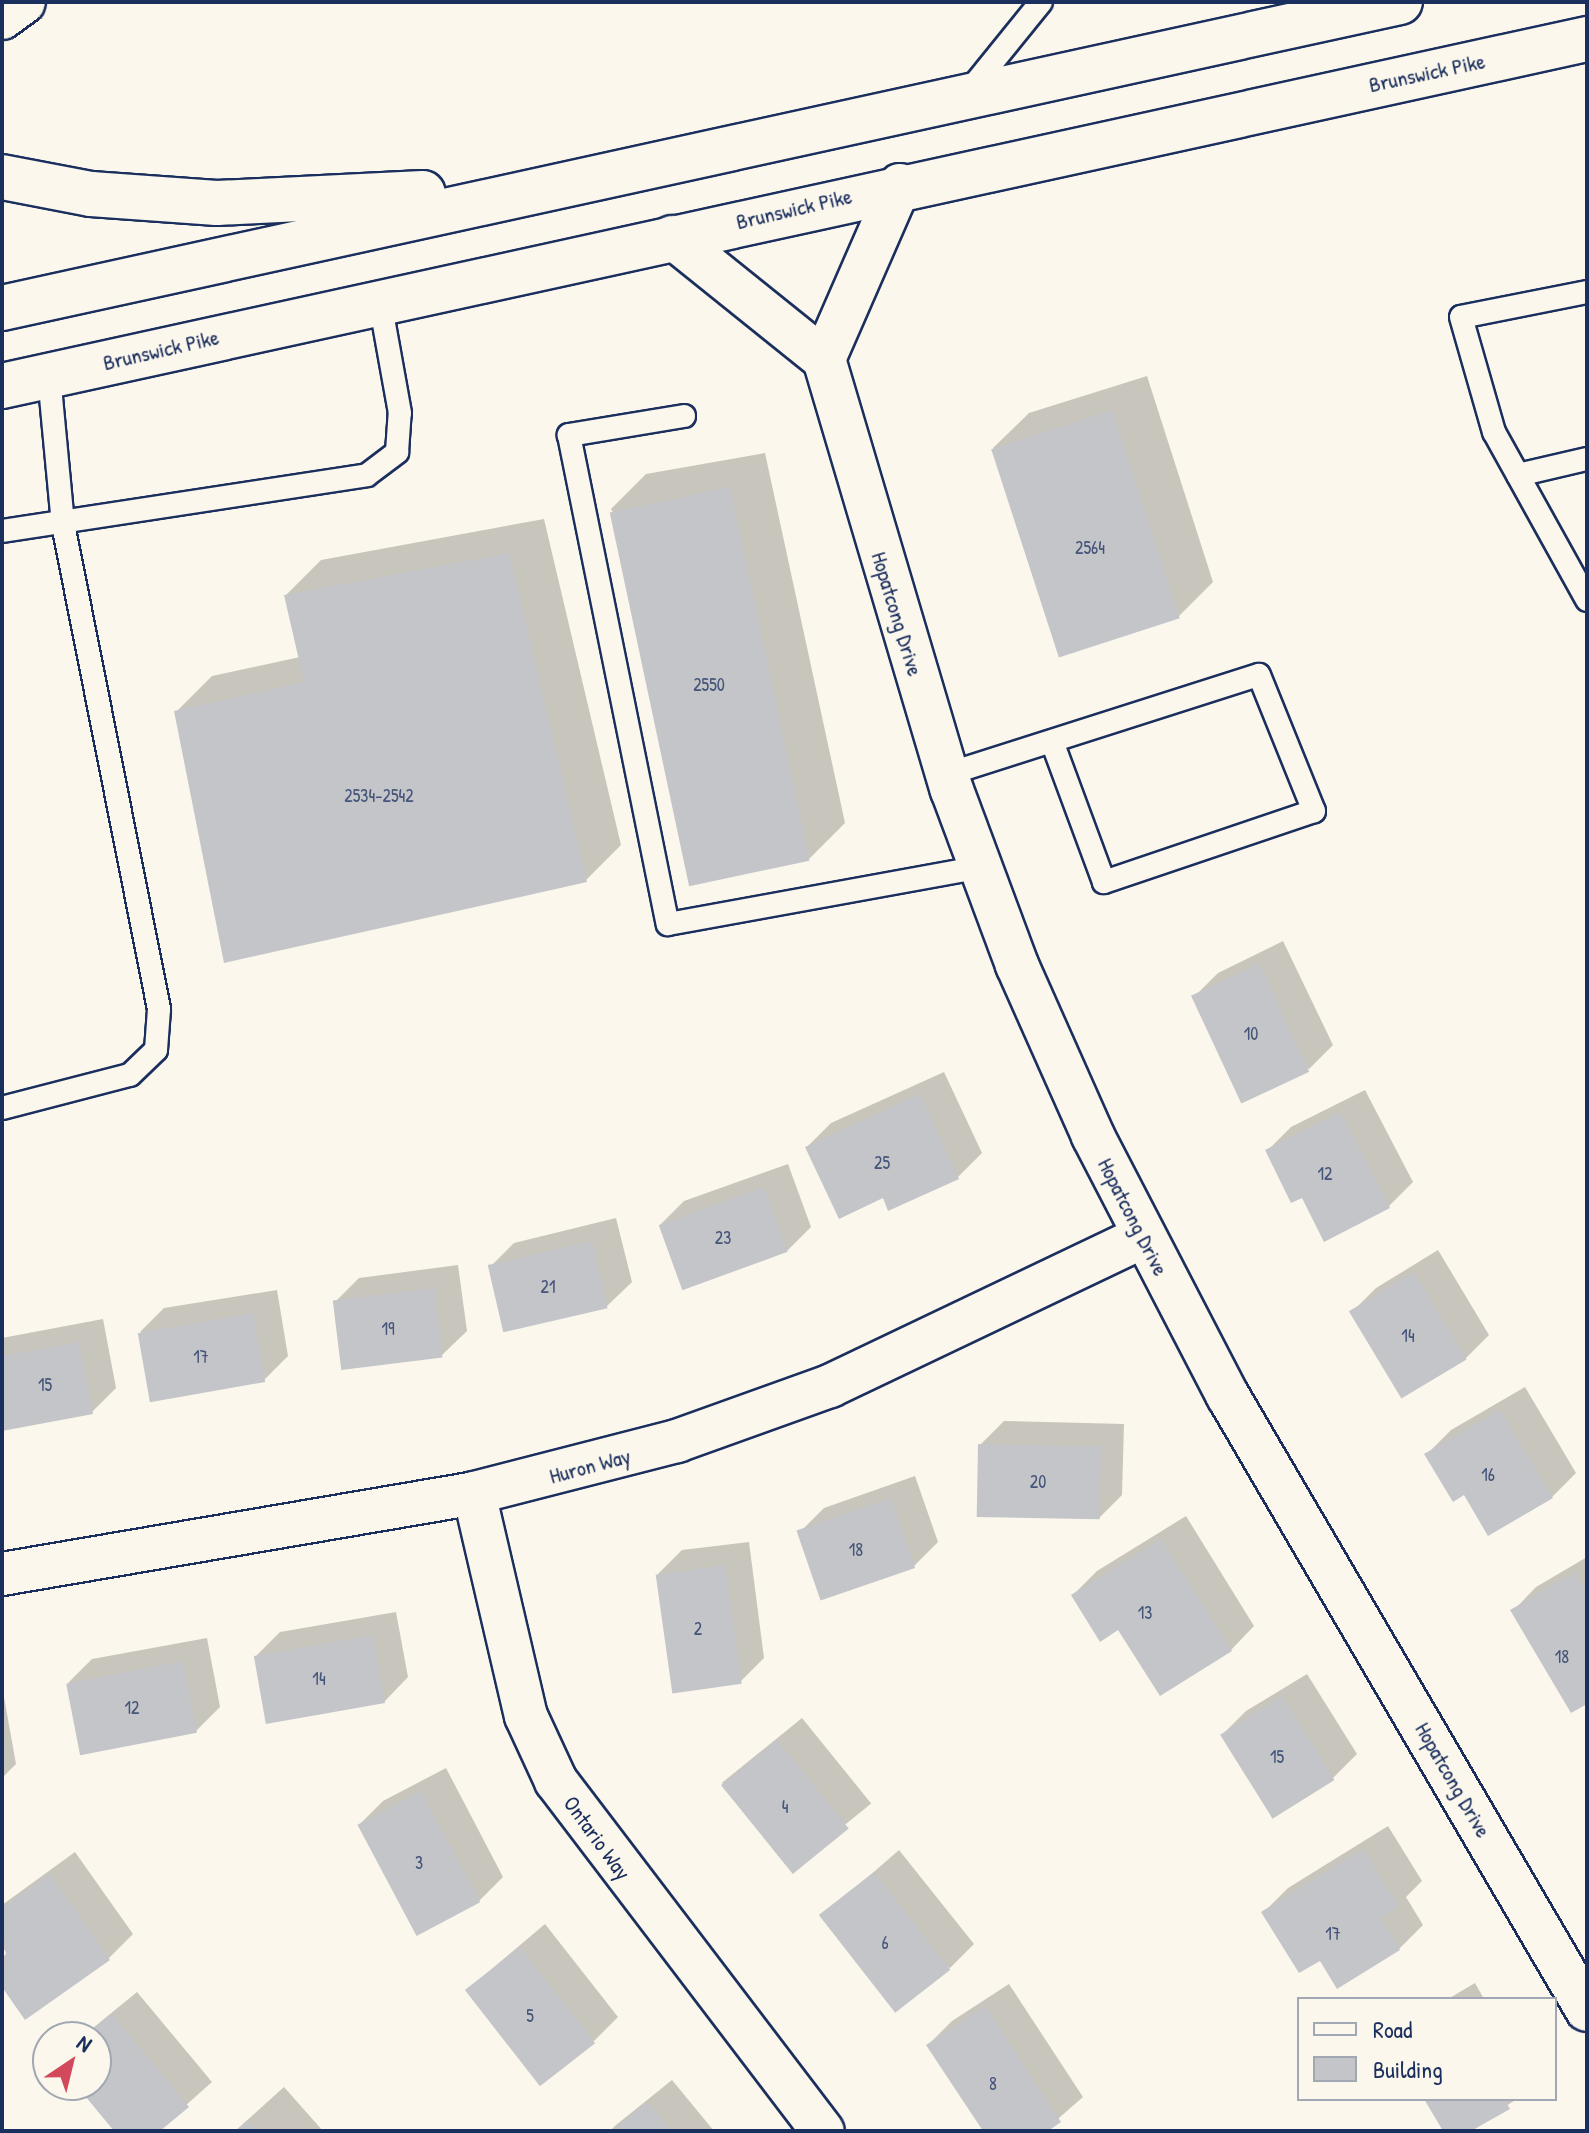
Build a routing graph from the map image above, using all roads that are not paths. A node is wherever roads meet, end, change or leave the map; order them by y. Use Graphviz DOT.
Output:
graph roads {
  1 [pos="24,2"];
  2 [pos="1041,2"];
  3 [pos="1400,2"];
  4 [pos="1320,9"];
  5 [pos="2,18"];
  6 [pos="1587,39"];
  7 [pos="963,97"];
  8 [pos="2,177"];
  9 [pos="565,184"];
  10 [pos="900,185"];
  11 [pos="672,237"];
  12 [pos="1587,292"];
  13 [pos="380,302"];
  14 [pos="2,308"];
  15 [pos="824,359"];
  16 [pos="49,376"];
  17 [pos="2,386"];
  18 [pos="684,416"];
  19 [pos="1587,459"];
  20 [pos="1518,475"];
  21 [pos="63,524"];
  22 [pos="2,531"];
  23 [pos="1587,600"];
  24 [pos="1053,744"];
  25 [pos="948,774"];
  26 [pos="981,867"];
  27 [pos="3,1105"];
  28 [pos="1142,1237"];
  29 [pos="474,1493"];
  30 [pos="2,1574"];
  31 [pos="1587,2010"];
  32 [pos="823,2131"];
  1 -- 5 [label="street"];
  2 -- 7 [label="lane"];
  3 -- 4 [label="main road"];
  4 -- 7 [label="main road"];
  6 -- 10 [label="main road, Brunswick Pike"];
  7 -- 9 [label="main road"];
  8 -- 9 [label="main road"];
  9 -- 14 [label="main road"];
  10 -- 11 [label="main road, Brunswick Pike"];
  10 -- 15 [label="street"];
  11 -- 13 [label="main road, Brunswick Pike"];
  11 -- 15 [label="street"];
  12 -- 20 [label="lane"];
  13 -- 16 [label="main road, Brunswick Pike"];
  13 -- 21 [label="lane"];
  15 -- 25 [label="street, Hopatcong Drive"];
  16 -- 17 [label="main road, Brunswick Pike"];
  16 -- 21 [label="lane"];
  18 -- 26 [label="lane"];
  19 -- 20 [label="lane"];
  20 -- 23 [label="lane"];
  21 -- 22 [label="lane"];
  21 -- 27 [label="lane"];
  24 -- 24 [label="lane"];
  24 -- 25 [label="lane"];
  25 -- 26 [label="street, Hopatcong Drive"];
  26 -- 28 [label="street, Hopatcong Drive"];
  28 -- 29 [label="street, Huron Way"];
  28 -- 31 [label="street, Hopatcong Drive"];
  29 -- 30 [label="street, Huron Way"];
  29 -- 32 [label="street, Ontario Way"];
}
